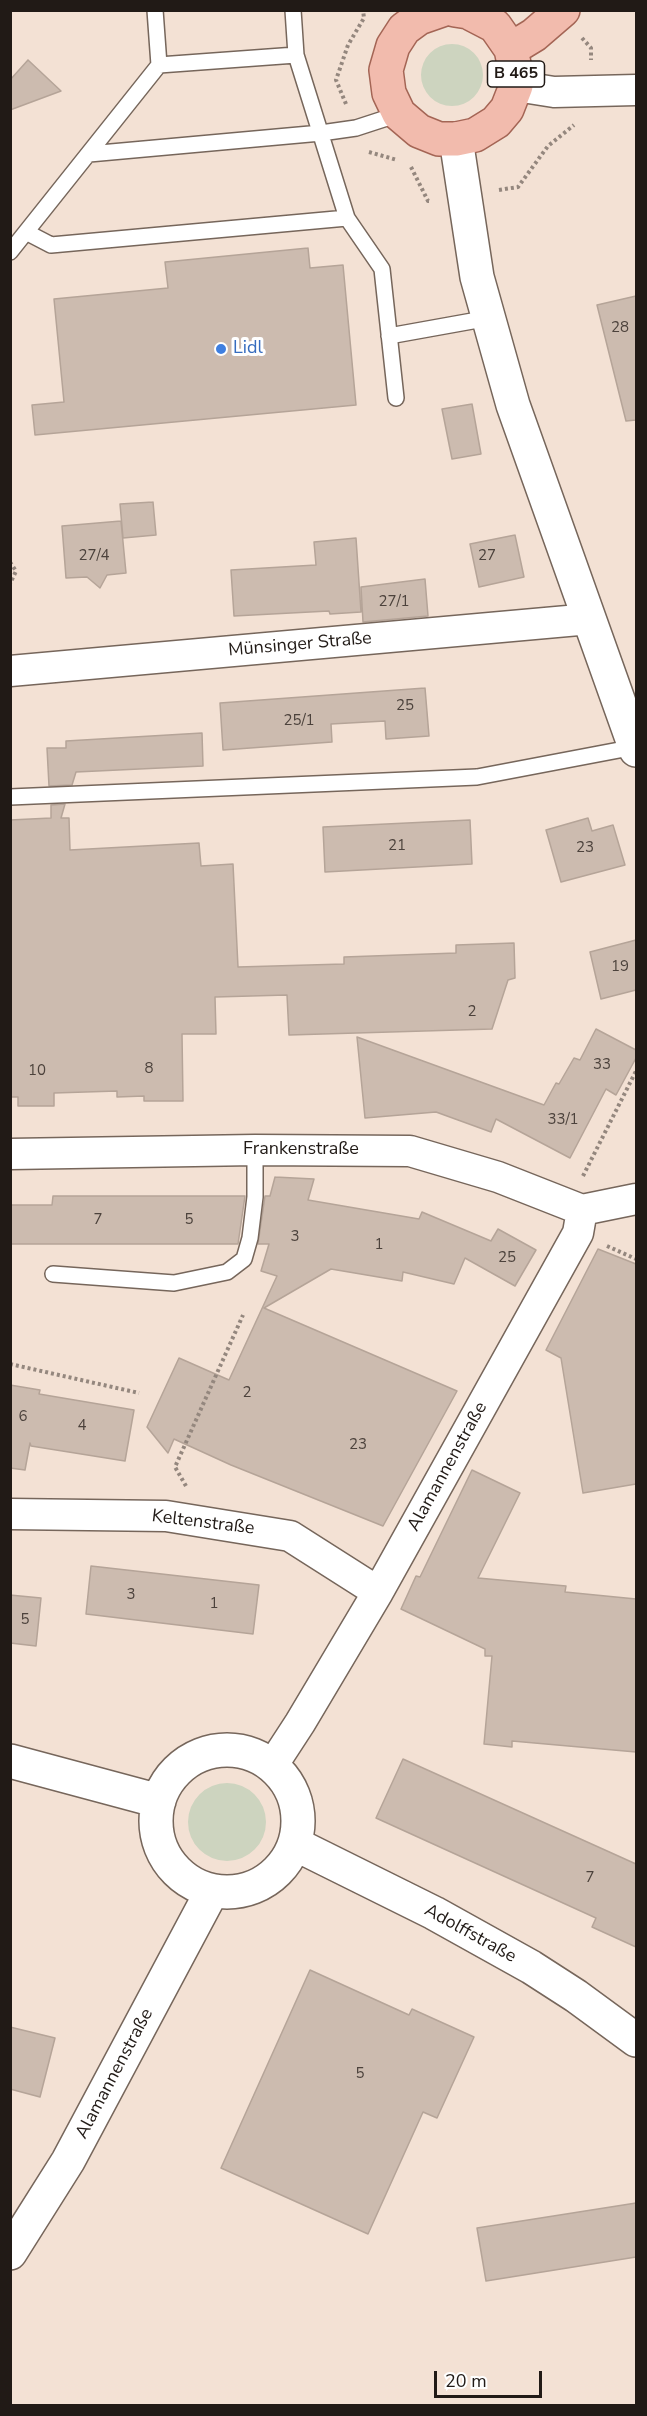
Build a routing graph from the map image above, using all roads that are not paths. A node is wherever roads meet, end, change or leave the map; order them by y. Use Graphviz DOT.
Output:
graph roads {
  1 [pos="155,10"];
  2 [pos="293,10"];
  3 [pos="455,10"];
  4 [pos="426,13"];
  5 [pos="561,13"];
  6 [pos="511,49"];
  7 [pos="296,55"];
  8 [pos="159,66"];
  9 [pos="516,86"];
  10 [pos="636,90"];
  11 [pos="399,114"];
  12 [pos="321,133"];
  13 [pos="456,140"];
  14 [pos="89,154"];
  15 [pos="348,218"];
  16 [pos="26,232"];
  17 [pos="10,252"];
  18 [pos="489,318"];
  19 [pos="389,336"];
  20 [pos="396,398"];
  21 [pos="590,619"];
  22 [pos="10,671"];
  23 [pos="636,748"];
  24 [pos="10,797"];
  25 [pos="255,1150"];
  26 [pos="10,1154"];
  27 [pos="636,1199"];
  28 [pos="582,1210"];
  29 [pos="53,1274"];
  30 [pos="10,1514"];
  31 [pos="378,1592"];
  32 [pos="10,1761"];
  33 [pos="272,1766"];
  34 [pos="159,1801"];
  35 [pos="295,1844"];
  36 [pos="212,1891"];
  37 [pos="636,2040"];
  38 [pos="10,2253"];
  1 -- 8 [label="lane"];
  2 -- 7 [label="lane"];
  3 -- 6 [label="main road, B 465"];
  4 -- 11 [label="main road"];
  5 -- 6 [label="main road, B 465"];
  6 -- 9 [label="main road, B 465"];
  7 -- 8 [label="lane"];
  7 -- 12 [label="lane"];
  8 -- 14 [label="lane"];
  9 -- 10 [label="street"];
  9 -- 13 [label="main road, B 465"];
  11 -- 12 [label="lane"];
  11 -- 13 [label="main road"];
  12 -- 14 [label="lane"];
  12 -- 15 [label="lane"];
  13 -- 18 [label="street"];
  14 -- 16 [label="lane"];
  15 -- 16 [label="lane"];
  15 -- 19 [label="lane"];
  16 -- 17 [label="lane"];
  18 -- 19 [label="lane"];
  18 -- 21 [label="street"];
  19 -- 20 [label="lane"];
  21 -- 22 [label="street, Münsinger Straße"];
  21 -- 23 [label="street"];
  23 -- 24 [label="lane"];
  25 -- 26 [label="street, Frankenstraße"];
  25 -- 28 [label="street, Frankenstraße"];
  25 -- 29 [label="lane"];
  27 -- 28 [label="street"];
  28 -- 31 [label="street, Alamannenstraße"];
  30 -- 31 [label="street, Keltenstraße"];
  31 -- 33 [label="street, Alamannenstraße"];
  32 -- 34 [label="street"];
  33 -- 34 [label="street"];
  33 -- 35 [label="street"];
  34 -- 36 [label="street"];
  35 -- 36 [label="street"];
  35 -- 37 [label="street, Adolffstraße"];
  36 -- 38 [label="street, Alamannenstraße"];
}
